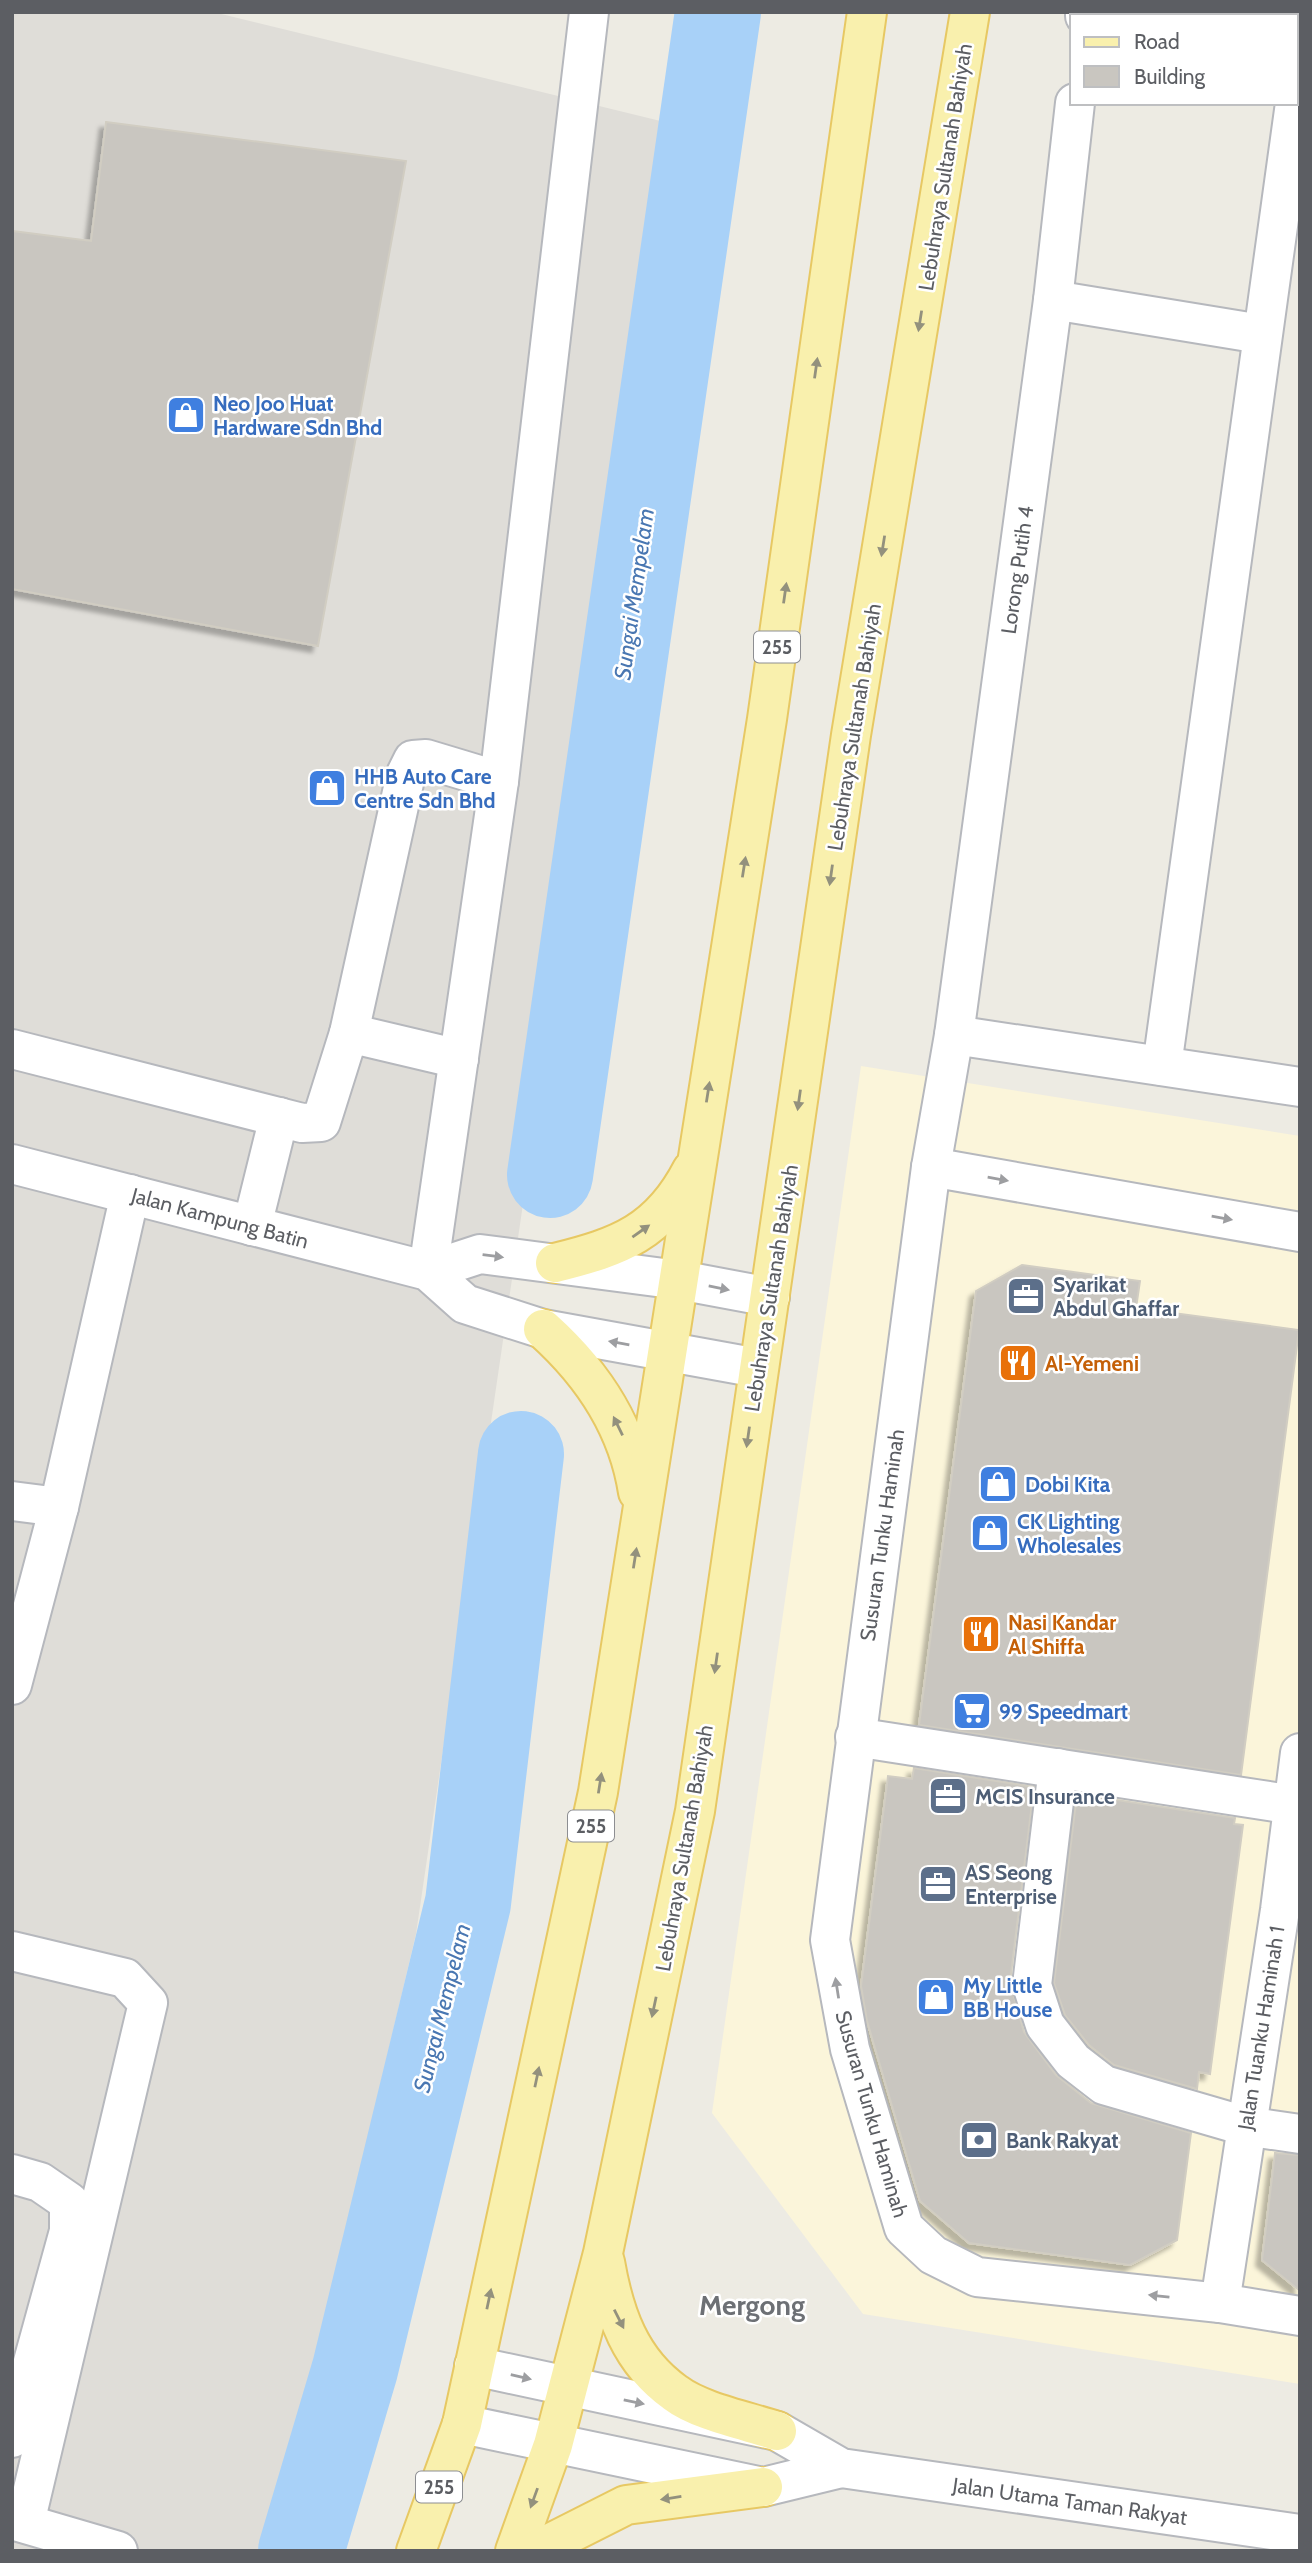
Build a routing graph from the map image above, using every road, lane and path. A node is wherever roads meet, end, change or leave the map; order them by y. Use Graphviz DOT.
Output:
graph roads {
  1 [pos="589,12"];
  2 [pos="867,12"];
  3 [pos="971,12"];
  4 [pos="1300,73"];
  5 [pos="1298,94"];
  6 [pos="1075,105"];
  7 [pos="1296,115"];
  8 [pos="1053,300"];
  9 [pos="1261,334"];
  10 [pos="499,781"];
  11 [pos="349,1033"];
  12 [pos="954,1035"];
  13 [pos="12,1049"];
  14 [pos="459,1059"];
  15 [pos="1162,1066"];
  16 [pos="1300,1087"];
  17 [pos="279,1117"];
  18 [pos="700,1145"];
  19 [pos="12,1164"];
  20 [pos="931,1167"];
  21 [pos="130,1194"];
  22 [pos="252,1226"];
  23 [pos="1300,1232"];
  24 [pos="555,1263"];
  25 [pos="428,1272"];
  26 [pos="679,1280"];
  27 [pos="770,1297"];
  28 [pos="543,1329"];
  29 [pos="666,1351"];
  30 [pos="758,1368"];
  31 [pos="12,1501"];
  32 [pos="59,1507"];
  33 [pos="641,1515"];
  34 [pos="12,1685"];
  35 [pos="855,1737"];
  36 [pos="1300,1753"];
  37 [pos="1058,1768"];
  38 [pos="1294,1805"];
  39 [pos="1290,1912"];
  40 [pos="12,1951"];
  41 [pos="1245,2126"];
  42 [pos="1300,2134"];
  43 [pos="12,2174"];
  44 [pos="603,2253"];
  45 [pos="1220,2303"];
  46 [pos="1300,2316"];
  47 [pos="474,2366"];
  48 [pos="567,2388"];
  49 [pos="462,2424"];
  50 [pos="777,2431"];
  51 [pos="12,2438"];
  52 [pos="553,2445"];
  53 [pos="841,2468"];
  54 [pos="763,2487"];
  55 [pos="19,2522"];
  56 [pos="1300,2534"];
  57 [pos="118,2551"];
  58 [pos="416,2551"];
  59 [pos="515,2551"];
  60 [pos="535,2551"];
  1 -- 10 [label="street"];
  18 -- 2 [label="main road, 255, one-way"];
  3 -- 27 [label="main road, Lebuhraya Sultanah Bahiyah, one-way"];
  4 -- 5 [label="street"];
  6 -- 8 [label="street, Lorong Putih 4"];
  7 -- 9 [label="street"];
  8 -- 9 [label="street"];
  8 -- 12 [label="street, Lorong Putih 4"];
  9 -- 15 [label="street"];
  10 -- 11 [label="street"];
  10 -- 14 [label="street"];
  11 -- 14 [label="street"];
  11 -- 17 [label="street"];
  12 -- 15 [label="street"];
  12 -- 20 [label="street, Lorong Putih 4"];
  13 -- 17 [label="street"];
  14 -- 25 [label="street"];
  15 -- 16 [label="street"];
  17 -- 22 [label="street"];
  24 -- 18 [label="main road, one-way"];
  18 -- 26 [label="main road, 255"];
  19 -- 21 [label="street, Jalan Kampung Batin"];
  20 -- 23 [label="street, one-way"];
  20 -- 35 [label="street, Susuran Tunku Haminah"];
  21 -- 22 [label="street, Jalan Kampung Batin"];
  21 -- 32 [label="street"];
  22 -- 25 [label="street, Jalan Kampung Batin"];
  25 -- 24 [label="street, one-way"];
  24 -- 26 [label="street"];
  25 -- 28 [label="street, Jalan Kampung Batin"];
  26 -- 27 [label="street, one-way"];
  26 -- 29 [label="main road, 255"];
  27 -- 30 [label="main road, Lebuhraya Sultanah Bahiyah"];
  29 -- 28 [label="street, Jalan Kampung Batin, one-way"];
  33 -- 28 [label="main road, one-way"];
  29 -- 30 [label="street, Jalan Kampung Batin"];
  29 -- 33 [label="main road, 255"];
  30 -- 44 [label="main road, Lebuhraya Sultanah Bahiyah, one-way"];
  31 -- 32 [label="street"];
  32 -- 34 [label="street"];
  47 -- 33 [label="main road, 255, one-way"];
  35 -- 37 [label="street"];
  45 -- 35 [label="street, Susuran Tunku Haminah, one-way"];
  36 -- 38 [label="street, Jalan Tuanku Haminah 1"];
  37 -- 38 [label="street"];
  37 -- 41 [label="street"];
  38 -- 39 [label="street, Jalan Tuanku Haminah 1"];
  39 -- 41 [label="street, Jalan Tuanku Haminah 1"];
  40 -- 55 [label="street"];
  41 -- 42 [label="street"];
  41 -- 45 [label="street, Jalan Tuanku Haminah 1"];
  43 -- 51 [label="street"];
  44 -- 48 [label="main road, Lebuhraya Sultanah Bahiyah"];
  44 -- 50 [label="main road, one-way"];
  45 -- 46 [label="street, Susuran Tunku Haminah"];
  47 -- 48 [label="street, Jalan Utama Taman Rakyat, one-way"];
  47 -- 49 [label="main road, 255"];
  48 -- 50 [label="street, Jalan Utama Taman Rakyat, one-way"];
  48 -- 52 [label="main road, Lebuhraya Sultanah Bahiyah"];
  49 -- 52 [label="street, Jalan Utama Taman Rakyat"];
  49 -- 58 [label="main road, 255"];
  50 -- 53 [label="street, Jalan Utama Taman Rakyat"];
  52 -- 54 [label="street, Jalan Utama Taman Rakyat"];
  52 -- 59 [label="main road, Lebuhraya Sultanah Bahiyah, one-way"];
  53 -- 54 [label="street, Jalan Utama Taman Rakyat"];
  53 -- 56 [label="street, Jalan Utama Taman Rakyat"];
  54 -- 60 [label="main road, one-way"];
  55 -- 57 [label="street"];
}
